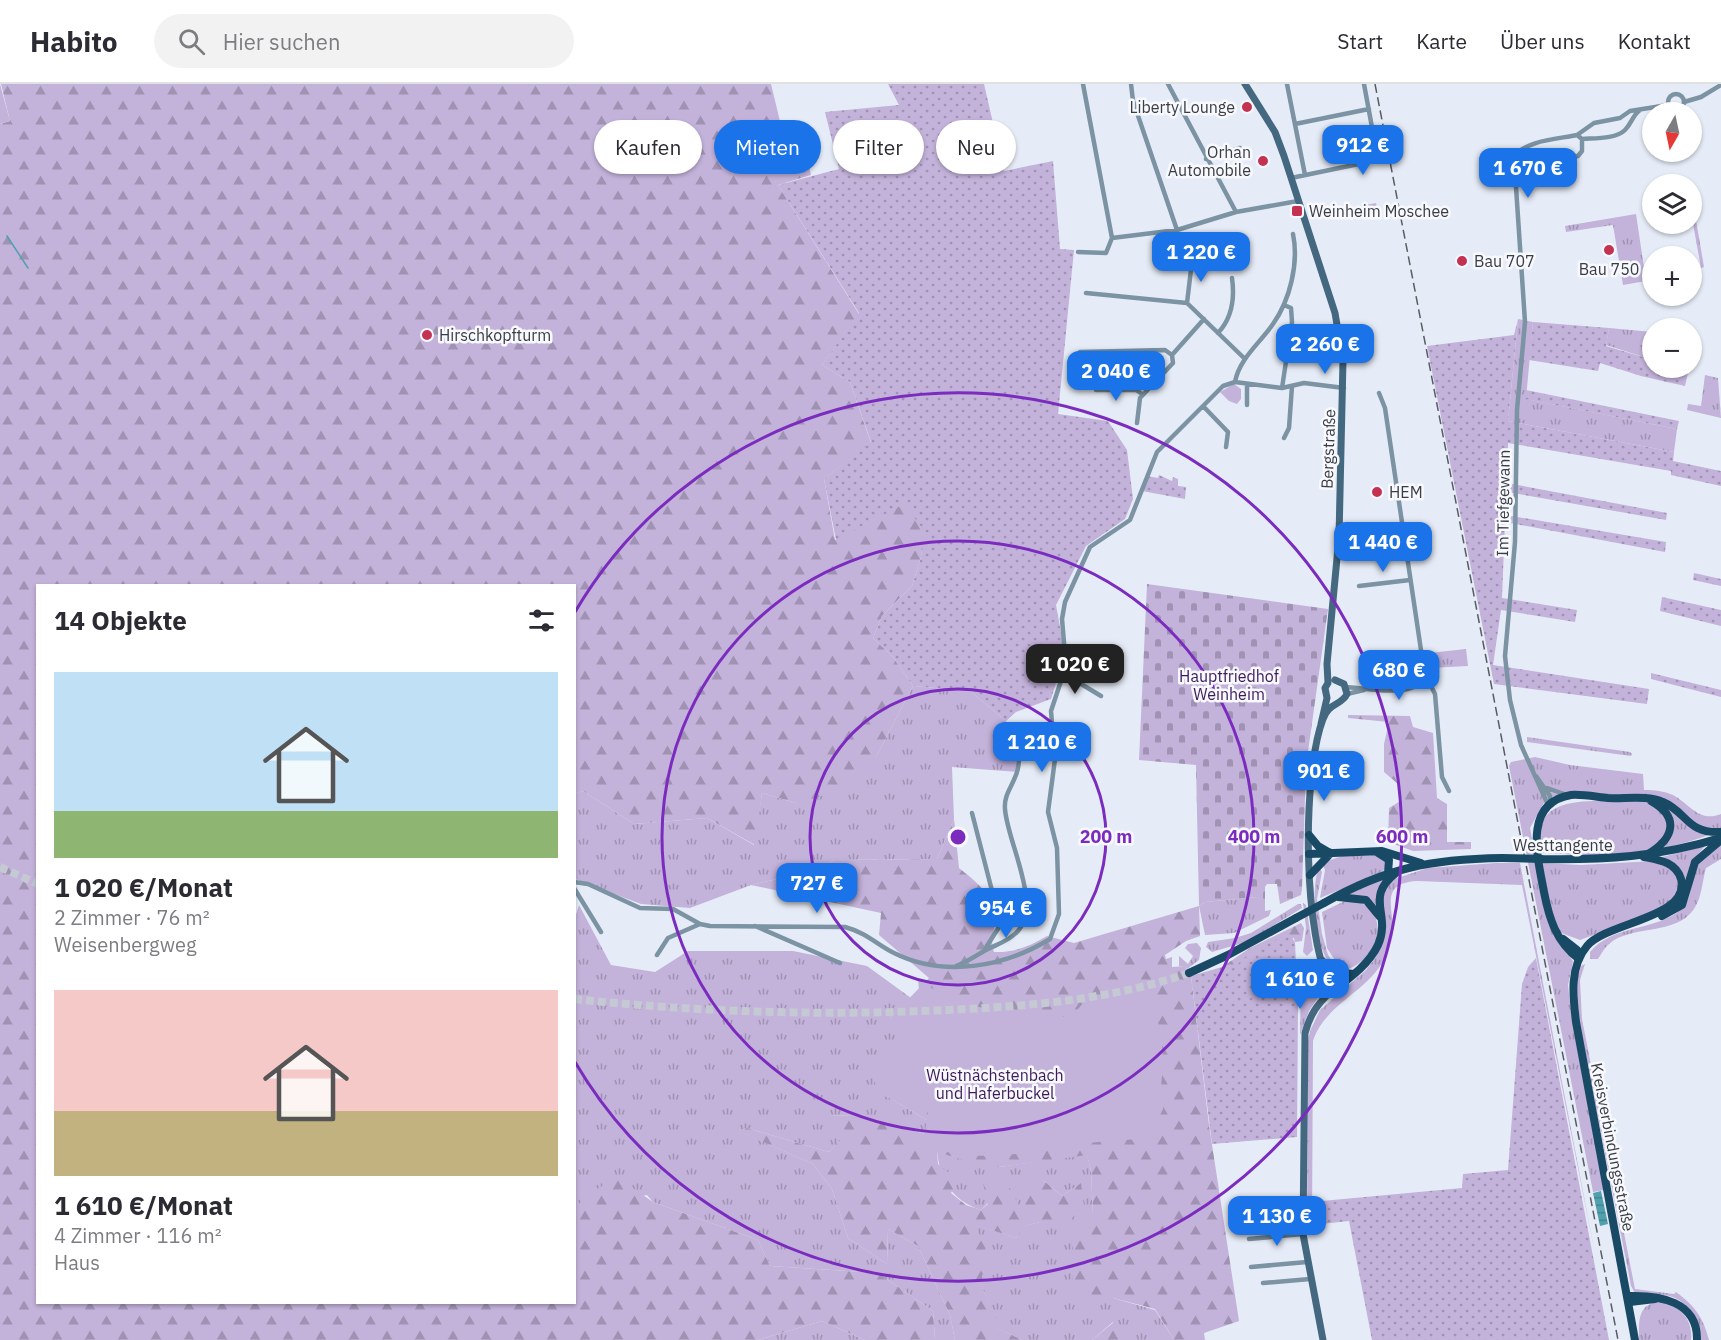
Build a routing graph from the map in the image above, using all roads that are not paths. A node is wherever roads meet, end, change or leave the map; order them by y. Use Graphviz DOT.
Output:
graph roads {
  1 [pos="1083,84"];
  2 [pos="1131,84"];
  3 [pos="1177,84"];
  4 [pos="1245,84"];
  5 [pos="1287,84"];
  6 [pos="1364,84"];
  7 [pos="1169,86"];
  8 [pos="1721,86"];
  9 [pos="1668,102"];
  10 [pos="1684,102"];
  11 [pos="1370,109"];
  12 [pos="1640,110"];
  13 [pos="1295,124"];
  14 [pos="1577,135"];
  15 [pos="1582,139"];
  16 [pos="1240,148"];
  17 [pos="1376,149"];
  18 [pos="1206,159"];
  19 [pos="1378,160"];
  20 [pos="1515,172"];
  21 [pos="1305,175"];
  22 [pos="1291,178"];
  23 [pos="1298,201"];
  24 [pos="1236,212"];
  25 [pos="1177,230"];
  26 [pos="1293,234"];
  27 [pos="1112,238"];
  28 [pos="1078,252"];
  29 [pos="1192,261"];
  30 [pos="1232,278"];
  31 [pos="1086,293"];
  32 [pos="1187,303"];
  33 [pos="1284,305"];
  34 [pos="1204,320"];
  35 [pos="1218,333"];
  36 [pos="1080,352"];
  37 [pos="1172,356"];
  38 [pos="1245,359"];
  39 [pos="1234,382"];
  40 [pos="1247,384"];
  41 [pos="1292,387"];
  42 [pos="1282,388"];
  43 [pos="1344,388"];
  44 [pos="1096,390"];
  45 [pos="1378,393"];
  46 [pos="1142,394"];
  47 [pos="1247,405"];
  48 [pos="1203,406"];
  49 [pos="1137,423"];
  50 [pos="1284,438"];
  51 [pos="1226,447"];
  52 [pos="1410,580"];
  53 [pos="1359,586"];
  54 [pos="1063,673"];
  55 [pos="1423,681"];
  56 [pos="1332,682"];
  57 [pos="1346,691"];
  58 [pos="1101,696"];
  59 [pos="1327,698"];
  60 [pos="1334,702"];
  61 [pos="1321,724"];
  62 [pos="1017,748"];
  63 [pos="1534,774"];
  64 [pos="1544,786"];
  65 [pos="1449,791"];
  66 [pos="1570,796"];
  67 [pos="1585,797"];
  68 [pos="1649,800"];
  69 [pos="1550,806"];
  70 [pos="972,813"];
  71 [pos="1721,832"];
  72 [pos="1309,835"];
  73 [pos="1721,838"];
  74 [pos="1374,852"];
  75 [pos="1309,854"];
  76 [pos="1331,854"];
  77 [pos="1644,857"];
  78 [pos="1423,863"];
  79 [pos="1403,868"];
  80 [pos="1388,873"];
  81 [pos="1310,874"];
  82 [pos="576,882"];
  83 [pos="576,891"];
  84 [pos="1335,897"];
  85 [pos="1382,921"];
  86 [pos="700,924"];
  87 [pos="753,925"];
  88 [pos="601,932"];
  89 [pos="1559,937"];
  90 [pos="1594,939"];
  91 [pos="1569,943"];
  92 [pos="984,951"];
  93 [pos="657,955"];
  94 [pos="1579,959"];
  95 [pos="1322,960"];
  96 [pos="840,963"];
  97 [pos="950,967"];
  98 [pos="1331,972"];
  99 [pos="1189,973"];
  100 [pos="1354,974"];
  101 [pos="1334,990"];
  102 [pos="1303,1234"];
  103 [pos="1249,1239"];
  104 [pos="1307,1262"];
  105 [pos="1251,1268"];
  106 [pos="1310,1279"];
  107 [pos="1263,1283"];
  108 [pos="1659,1298"];
  109 [pos="1629,1299"];
  110 [pos="1644,1302"];
  111 [pos="1632,1321"];
  112 [pos="1323,1340"];
  113 [pos="1635,1340"];
  114 [pos="1696,1340"];
  1 -- 27 [label="street"];
  2 -- 25 [label="street"];
  3 -- 7 [label="street"];
  4 -- 22 [label="main road, Bergstraße"];
  5 -- 13 [label="street"];
  6 -- 11 [label="street"];
  7 -- 18 [label="street"];
  8 -- 10 [label="street"];
  9 -- 10 [label="street"];
  11 -- 13 [label="street"];
  11 -- 17 [label="street"];
  12 -- 14 [label="street"];
  12 -- 15 [label="street"];
  13 -- 21 [label="street"];
  14 -- 15 [label="street"];
  14 -- 20 [label="street"];
  15 -- 20 [label="street"];
  16 -- 18 [label="street"];
  18 -- 24 [label="street"];
  19 -- 21 [label="street"];
  20 -- 63 [label="street, Im Tiefgewann"];
  21 -- 22 [label="street"];
  22 -- 23 [label="main road, Bergstraße"];
  23 -- 24 [label="street"];
  23 -- 43 [label="main road, Bergstraße"];
  24 -- 25 [label="street"];
  25 -- 27 [label="street"];
  26 -- 33 [label="street"];
  27 -- 28 [label="street"];
  29 -- 32 [label="street"];
  30 -- 35 [label="street"];
  31 -- 32 [label="street"];
  32 -- 34 [label="street"];
  33 -- 38 [label="street"];
  33 -- 42 [label="street"];
  34 -- 35 [label="street"];
  34 -- 37 [label="street"];
  35 -- 38 [label="street"];
  36 -- 37 [label="street"];
  37 -- 46 [label="street"];
  38 -- 39 [label="street"];
  39 -- 40 [label="street"];
  39 -- 48 [label="street"];
  40 -- 42 [label="street"];
  40 -- 47 [label="street"];
  41 -- 42 [label="street"];
  41 -- 43 [label="street"];
  41 -- 50 [label="street"];
  43 -- 56 [label="main road, Bergstraße"];
  44 -- 46 [label="street"];
  45 -- 52 [label="street"];
  46 -- 49 [label="street"];
  48 -- 51 [label="street"];
  48 -- 54 [label="street"];
  52 -- 53 [label="street"];
  52 -- 55 [label="street"];
  54 -- 58 [label="street"];
  54 -- 97 [label="street"];
  55 -- 57 [label="street"];
  55 -- 65 [label="street"];
  56 -- 57 [label="main road"];
  56 -- 59 [label="main road, Bergstraße"];
  57 -- 60 [label="main road, Bergstraße"];
  59 -- 60 [label="main road"];
  59 -- 61 [label="main road, Bergstraße"];
  60 -- 61 [label="main road, Bergstraße"];
  61 -- 72 [label="main road, Bergstraße"];
  62 -- 92 [label="street"];
  63 -- 64 [label="street, Im Tiefgewann"];
  63 -- 69 [label="street, Im Tiefgewann"];
  64 -- 66 [label="street, Im Tiefgewann"];
  64 -- 69 [label="street, Im Tiefgewann"];
  66 -- 67 [label="main road"];
  66 -- 69 [label="main road"];
  67 -- 68 [label="main road"];
  67 -- 69 [label="main road"];
  68 -- 71 [label="main road"];
  68 -- 77 [label="main road"];
  69 -- 89 [label="main road"];
  70 -- 92 [label="street"];
  72 -- 75 [label="main road, Bergstraße"];
  72 -- 76 [label="main road"];
  73 -- 77 [label="main road, Westtangente"];
  73 -- 94 [label="main road"];
  74 -- 76 [label="main road"];
  74 -- 78 [label="main road"];
  74 -- 80 [label="main road"];
  75 -- 76 [label="main road"];
  75 -- 81 [label="main road, Bergstraße"];
  76 -- 81 [label="main road"];
  77 -- 78 [label="main road, Westtangente, bridge"];
  77 -- 90 [label="main road"];
  78 -- 79 [label="main road, Westtangente"];
  79 -- 80 [label="main road, Westtangente"];
  79 -- 85 [label="main road"];
  80 -- 84 [label="main road, Westtangente"];
  81 -- 95 [label="main road, Bergstraße"];
  82 -- 86 [label="street"];
  83 -- 88 [label="street"];
  84 -- 85 [label="main road"];
  84 -- 99 [label="main road, Westtangente, bridge"];
  85 -- 100 [label="main road"];
  86 -- 87 [label="street"];
  86 -- 93 [label="street"];
  87 -- 96 [label="street"];
  87 -- 97 [label="street"];
  89 -- 91 [label="main road"];
  89 -- 94 [label="main road"];
  90 -- 91 [label="main road"];
  90 -- 94 [label="main road"];
  91 -- 94 [label="main road"];
  92 -- 97 [label="street"];
  94 -- 109 [label="main road, Kreisverbindungsstraße"];
  95 -- 98 [label="main road"];
  95 -- 101 [label="main road, Bergstraße"];
  98 -- 100 [label="main road"];
  98 -- 101 [label="main road"];
  100 -- 101 [label="main road"];
  101 -- 102 [label="main road"];
  102 -- 103 [label="street"];
  102 -- 104 [label="main road"];
  104 -- 105 [label="street"];
  104 -- 106 [label="main road"];
  106 -- 107 [label="street"];
  106 -- 112 [label="main road"];
  108 -- 109 [label="main road"];
  108 -- 110 [label="main road"];
  108 -- 114 [label="main road"];
  109 -- 110 [label="main road"];
  109 -- 111 [label="main road, Kreisverbindungsstraße"];
  110 -- 111 [label="main road"];
  111 -- 113 [label="main road, Kreisverbindungsstraße"];
}
